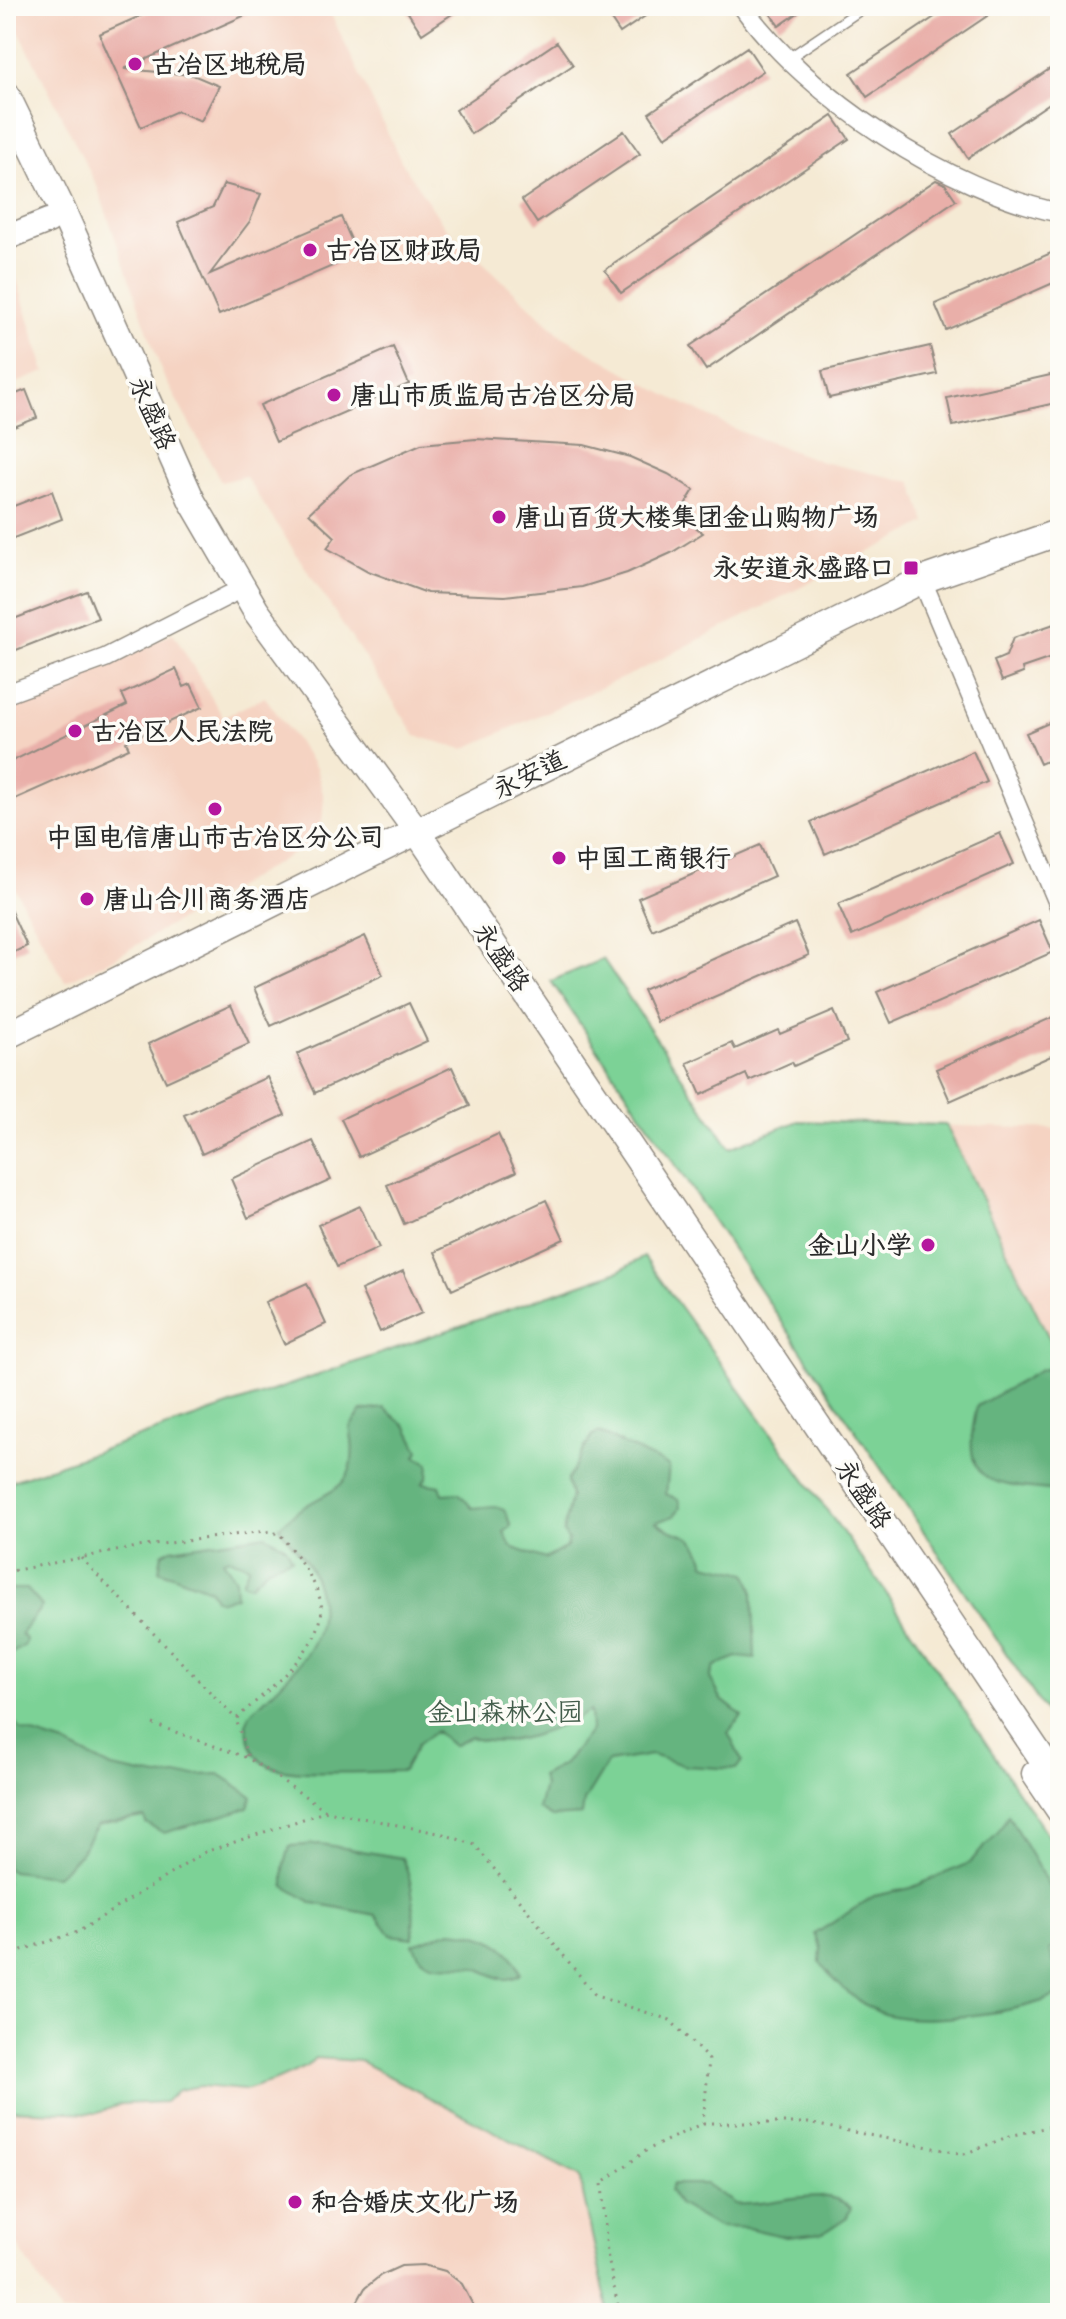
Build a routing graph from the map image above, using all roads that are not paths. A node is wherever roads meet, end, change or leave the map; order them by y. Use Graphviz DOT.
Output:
graph roads {
  1 [pos="742,6"];
  2 [pos="866,6"];
  3 [pos="789,58"];
  4 [pos="6,94"];
  5 [pos="6,134"];
  6 [pos="1060,213"];
  7 [pos="48,221"];
  8 [pos="6,238"];
  9 [pos="1060,532"];
  10 [pos="922,580"];
  11 [pos="229,595"];
  12 [pos="6,694"];
  13 [pos="410,834"];
  14 [pos="1060,908"];
  15 [pos="6,1036"];
  16 [pos="1060,1785"];
  17 [pos="1060,1811"];
  1 -- 3 [label="street"];
  2 -- 3 [label="lane"];
  3 -- 6 [label="street"];
  4 -- 13 [label="main road, 永盛路"];
  5 -- 7 [label="main road, 永盛路"];
  7 -- 8 [label="street"];
  7 -- 11 [label="main road, 永盛路"];
  9 -- 10 [label="main road, 永安道"];
  10 -- 13 [label="main road, 永安道"];
  10 -- 14 [label="street"];
  11 -- 12 [label="street"];
  11 -- 13 [label="main road, 永盛路"];
  13 -- 15 [label="main road, 永安道"];
  13 -- 16 [label="main road, 永盛路"];
  13 -- 17 [label="main road, 永盛路"];
}
